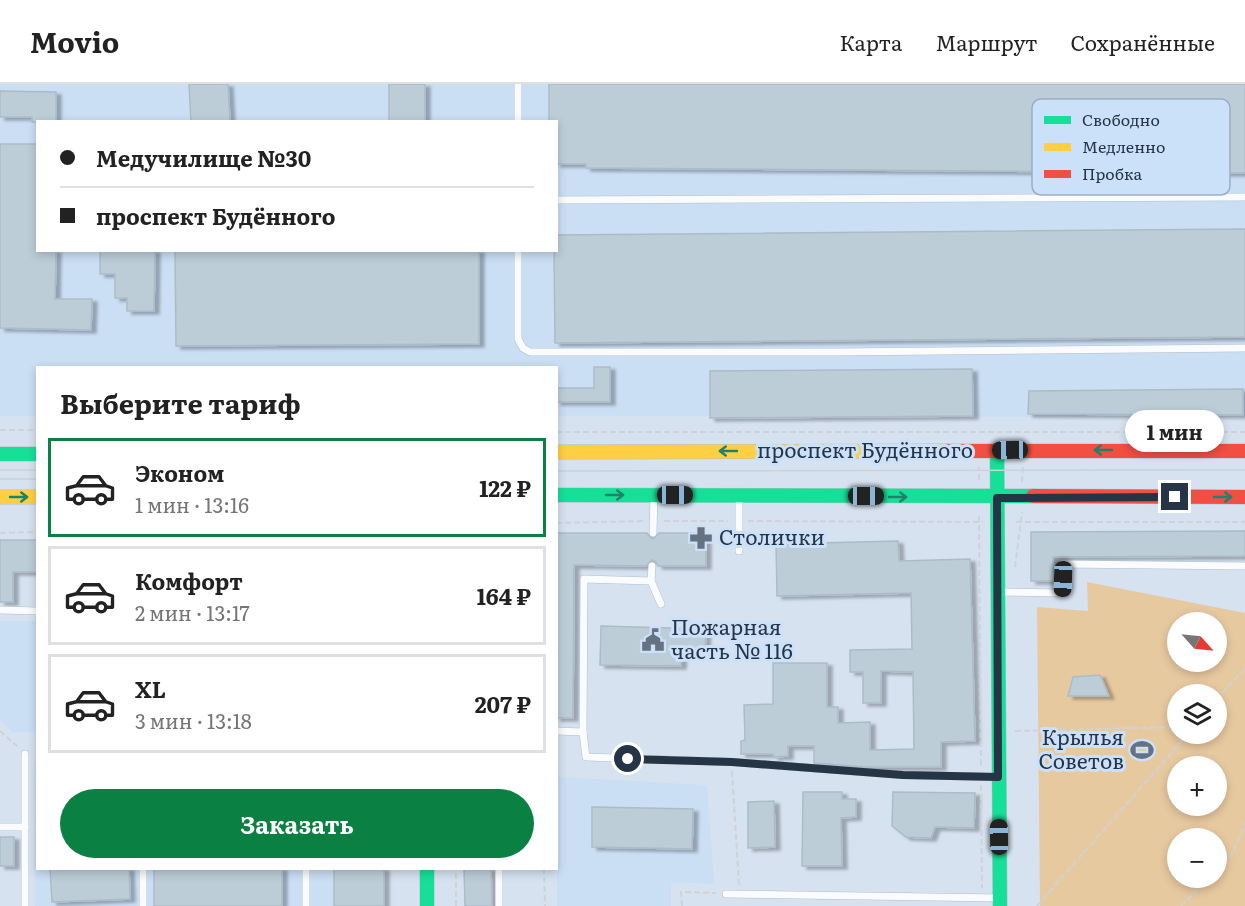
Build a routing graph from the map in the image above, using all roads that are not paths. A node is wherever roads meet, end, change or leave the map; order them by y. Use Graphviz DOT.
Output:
graph roads {
  1 [pos="518,84"];
  2 [pos="518,120"];
  3 [pos="1245,196"];
  4 [pos="558,200"];
  5 [pos="518,252"];
  6 [pos="1245,348"];
  7 [pos="997,450"];
  8 [pos="1245,451"];
  9 [pos="558,452"];
  10 [pos="0,454"];
  11 [pos="36,454"];
  12 [pos="558,495"];
  13 [pos="654,495"];
  14 [pos="739,496"];
  15 [pos="0,497"];
  16 [pos="36,497"];
  17 [pos="1245,497"];
  18 [pos="997,498"];
  19 [pos="653,533"];
  20 [pos="739,551"];
  21 [pos="652,566"];
  22 [pos="1245,566"];
  23 [pos="651,581"];
  24 [pos="997,592"];
  25 [pos="661,604"];
  26 [pos="0,610"];
  27 [pos="36,611"];
  28 [pos="558,731"];
  29 [pos="583,732"];
  30 [pos="25,754"];
  31 [pos="998,777"];
  32 [pos="0,827"];
  33 [pos="25,827"];
  34 [pos="143,870"];
  35 [pos="306,870"];
  36 [pos="427,870"];
  37 [pos="499,870"];
  38 [pos="726,894"];
  39 [pos="1000,902"];
  40 [pos="25,906"];
  41 [pos="143,906"];
  42 [pos="306,906"];
  43 [pos="428,906"];
  44 [pos="499,906"];
  1 -- 2 [label="lane"];
  3 -- 4 [label="lane"];
  5 -- 6 [label="lane"];
  8 -- 7 [label="main road, проспект Будённого, one-way"];
  7 -- 9 [label="main road, проспект Будённого, one-way"];
  7 -- 18 [label="main road"];
  10 -- 11 [label="main road"];
  12 -- 13 [label="main road, one-way"];
  13 -- 14 [label="main road"];
  13 -- 19 [label="lane"];
  14 -- 18 [label="main road, one-way"];
  14 -- 20 [label="lane"];
  15 -- 16 [label="main road, one-way"];
  18 -- 17 [label="main road, one-way"];
  18 -- 24 [label="main road"];
  21 -- 23 [label="lane"];
  22 -- 24 [label="lane"];
  23 -- 25 [label="lane"];
  23 -- 29 [label="lane"];
  24 -- 31 [label="main road"];
  26 -- 27 [label="lane"];
  28 -- 29 [label="lane"];
  29 -- 31 [label="lane"];
  30 -- 33 [label="lane"];
  31 -- 39 [label="main road"];
  32 -- 33 [label="lane"];
  33 -- 40 [label="lane"];
  34 -- 41 [label="lane"];
  35 -- 42 [label="lane"];
  36 -- 43 [label="main road"];
  37 -- 44 [label="lane"];
  38 -- 39 [label="lane"];
}
